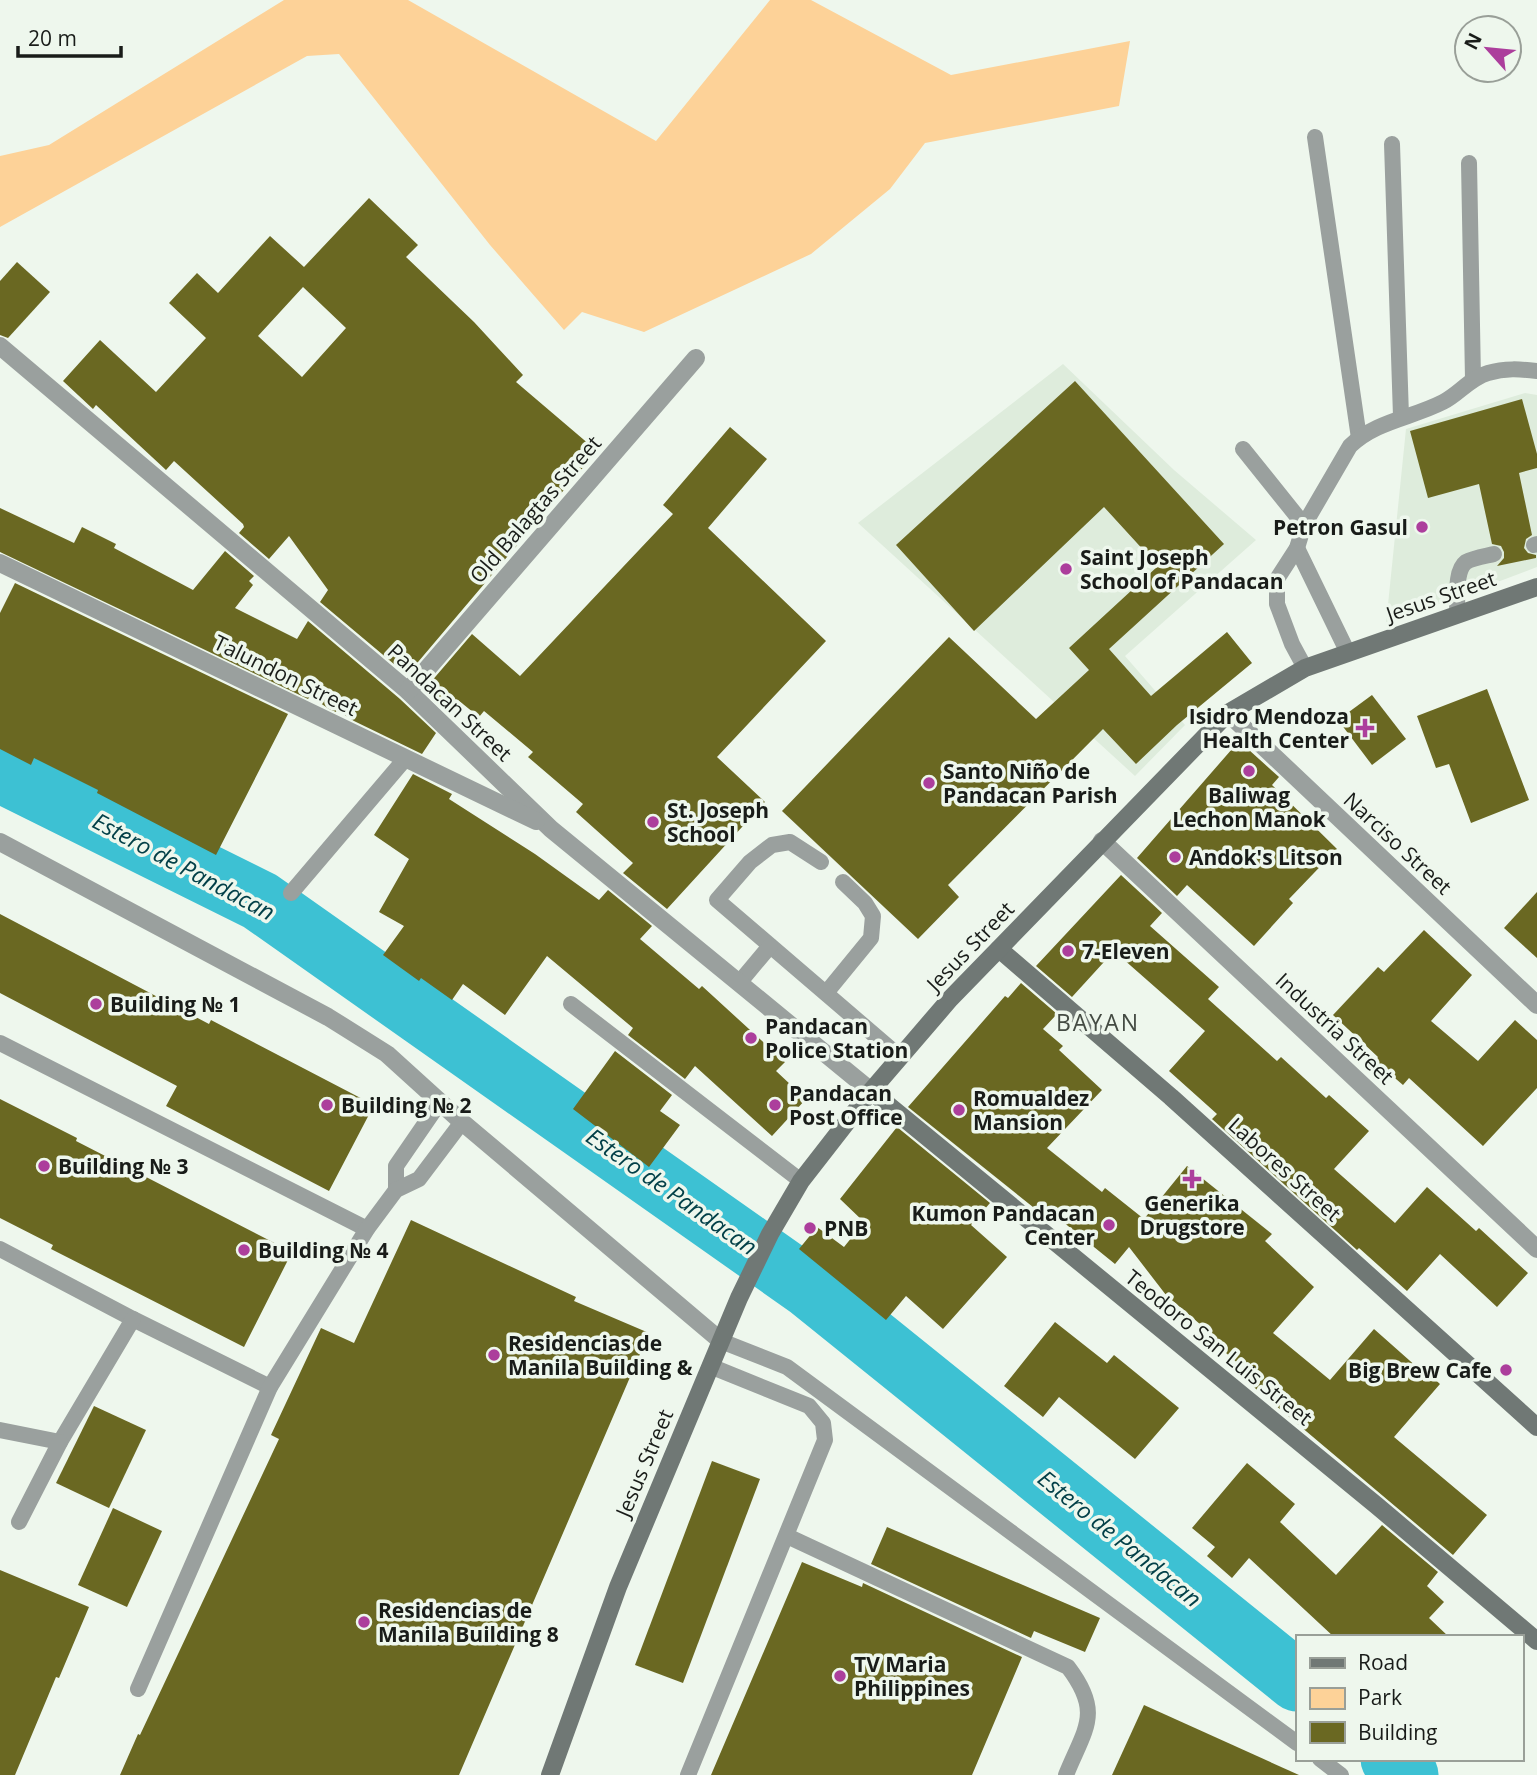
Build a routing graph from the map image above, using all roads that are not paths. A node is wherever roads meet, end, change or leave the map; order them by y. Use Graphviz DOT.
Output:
graph roads {
  1 [pos="1315,138"];
  2 [pos="1392,144"];
  3 [pos="1469,163"];
  4 [pos="0,346"];
  5 [pos="696,358"];
  6 [pos="1537,371"];
  7 [pos="1473,379"];
  8 [pos="1401,416"];
  9 [pos="1359,438"];
  10 [pos="1243,449"];
  11 [pos="1304,525"];
  12 [pos="1297,548"];
  13 [pos="1494,554"];
  14 [pos="0,563"];
  15 [pos="1537,587"];
  16 [pos="1457,613"];
  17 [pos="1348,653"];
  18 [pos="1305,668"];
  19 [pos="408,691"];
  20 [pos="1228,713"];
  21 [pos="405,758"];
  22 [pos="551,829"];
  23 [pos="1102,841"];
  24 [pos="0,842"];
  25 [pos="821,862"];
  26 [pos="843,882"];
  27 [pos="291,893"];
  28 [pos="770,946"];
  29 [pos="999,949"];
  30 [pos="739,984"];
  31 [pos="826,993"];
  32 [pos="571,1004"];
  33 [pos="1537,1005"];
  34 [pos="0,1043"];
  35 [pos="900,1057"];
  36 [pos="871,1091"];
  37 [pos="440,1102"];
  38 [pos="462,1122"];
  39 [pos="800,1181"];
  40 [pos="396,1190"];
  41 [pos="367,1229"];
  42 [pos="0,1249"];
  43 [pos="1537,1249"];
  44 [pos="133,1319"];
  45 [pos="721,1341"];
  46 [pos="710,1366"];
  47 [pos="270,1387"];
  48 [pos="1537,1427"];
  49 [pos="0,1430"];
  50 [pos="60,1442"];
  51 [pos="19,1522"];
  52 [pos="787,1536"];
  53 [pos="1537,1641"];
  54 [pos="138,1689"];
  55 [pos="1296,1742"];
  56 [pos="1323,1761"];
  57 [pos="550,1775"];
  58 [pos="688,1775"];
  59 [pos="1066,1775"];
  60 [pos="1341,1775"];
  1 -- 9 [label="lane"];
  2 -- 8 [label="lane"];
  3 -- 7 [label="lane"];
  4 -- 19 [label="street, Pandacan Street"];
  5 -- 19 [label="street, Old Balagtas Street"];
  6 -- 7 [label="lane"];
  7 -- 8 [label="lane"];
  8 -- 9 [label="lane"];
  9 -- 11 [label="lane"];
  10 -- 11 [label="lane"];
  11 -- 12 [label="lane"];
  12 -- 17 [label="lane"];
  12 -- 18 [label="lane"];
  13 -- 16 [label="lane"];
  14 -- 21 [label="street, Talundon Street"];
  15 -- 16 [label="main road, Jesus Street"];
  16 -- 17 [label="main road, Jesus Street"];
  17 -- 18 [label="main road, Jesus Street"];
  18 -- 20 [label="main road, Jesus Street"];
  19 -- 22 [label="street, Pandacan Street"];
  20 -- 23 [label="main road, Jesus Street"];
  20 -- 33 [label="street, Narciso Street"];
  21 -- 22 [label="street, Talundon Street"];
  21 -- 27 [label="lane"];
  22 -- 30 [label="street, Pandacan Street"];
  23 -- 29 [label="main road, Jesus Street"];
  23 -- 43 [label="street, Industria Street"];
  24 -- 37 [label="street"];
  25 -- 28 [label="lane"];
  26 -- 31 [label="lane"];
  28 -- 30 [label="lane"];
  28 -- 31 [label="lane"];
  29 -- 35 [label="main road, Jesus Street"];
  29 -- 48 [label="main road, Labores Street"];
  30 -- 36 [label="street, Pandacan Street"];
  31 -- 35 [label="lane"];
  32 -- 39 [label="lane"];
  34 -- 41 [label="lane"];
  35 -- 36 [label="main road, Jesus Street"];
  36 -- 39 [label="main road, Jesus Street"];
  36 -- 53 [label="main road, Teodoro San Luis Street"];
  37 -- 38 [label="street"];
  37 -- 40 [label="lane"];
  38 -- 40 [label="lane"];
  38 -- 45 [label="street"];
  39 -- 45 [label="main road, Jesus Street"];
  40 -- 41 [label="lane"];
  41 -- 47 [label="lane"];
  42 -- 44 [label="lane"];
  44 -- 47 [label="lane"];
  44 -- 50 [label="lane"];
  45 -- 46 [label="main road, Jesus Street"];
  45 -- 55 [label="lane"];
  46 -- 52 [label="lane"];
  46 -- 57 [label="main road, Jesus Street"];
  47 -- 54 [label="lane"];
  49 -- 50 [label="lane"];
  50 -- 51 [label="lane"];
  52 -- 58 [label="lane"];
  52 -- 59 [label="lane"];
  56 -- 60 [label="lane"];
}
